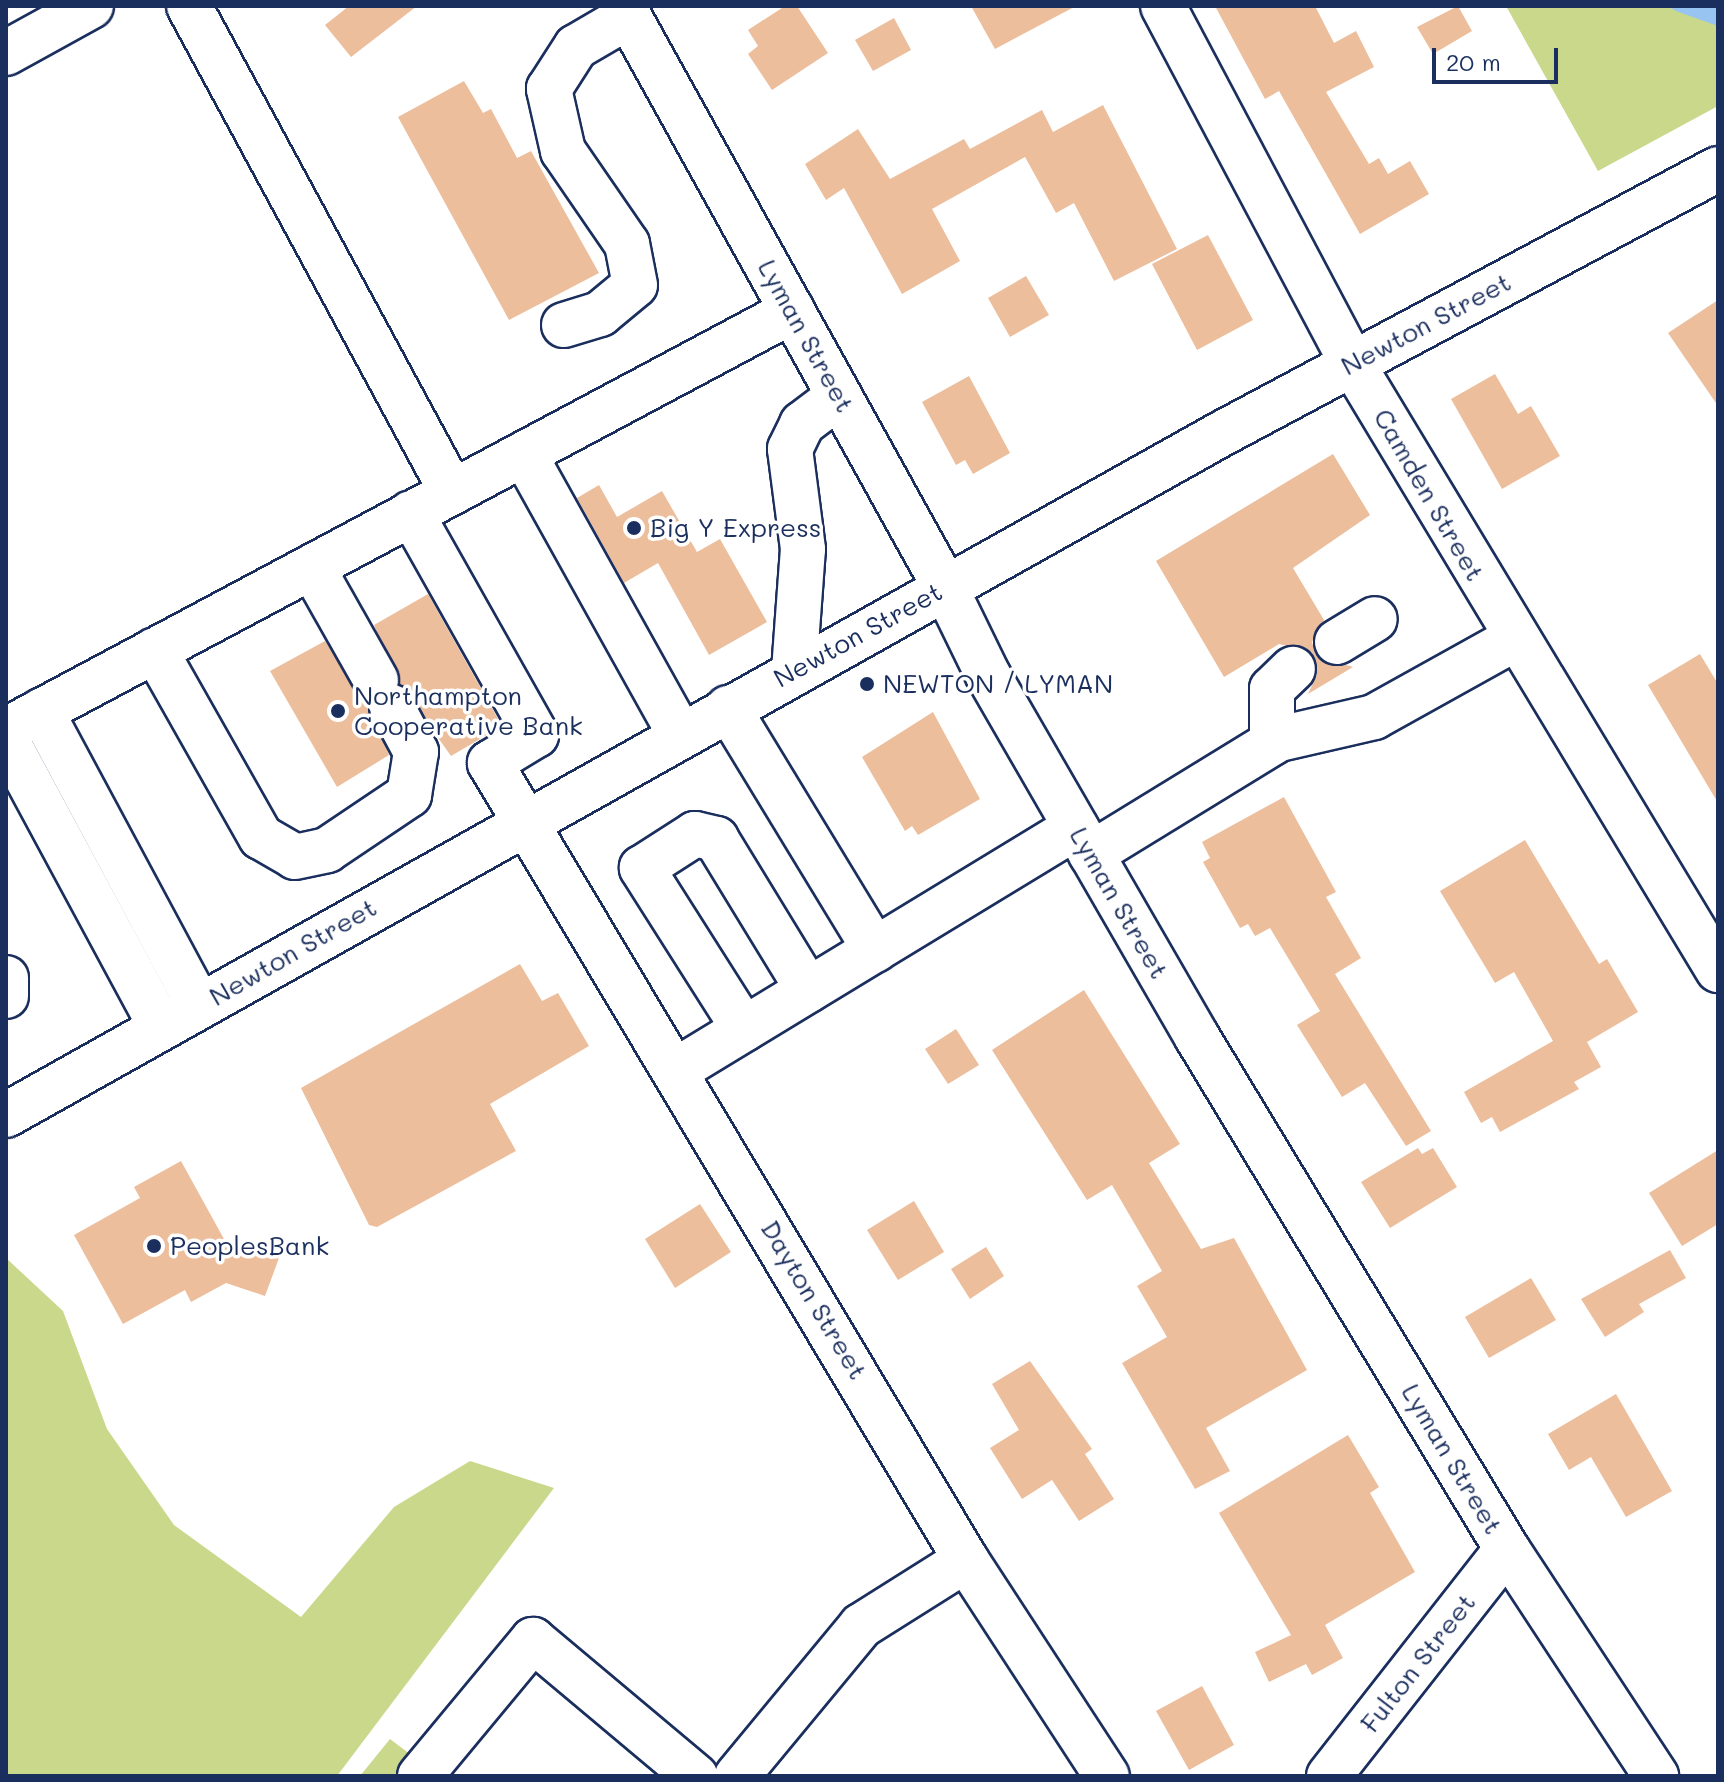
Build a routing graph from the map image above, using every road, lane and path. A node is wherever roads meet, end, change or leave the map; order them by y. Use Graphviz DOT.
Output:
graph roads {
  1 [pos="91,6"];
  2 [pos="189,6"];
  3 [pos="1163,6"];
  4 [pos="626,11"];
  5 [pos="6,53"];
  6 [pos="1718,169"];
  7 [pos="792,311"];
  8 [pos="564,325"];
  9 [pos="1352,363"];
  10 [pos="839,396"];
  11 [pos="524,454"];
  12 [pos="452,492"];
  13 [pos="411,513"];
  14 [pos="312,567"];
  15 [pos="945,587"];
  16 [pos="1375,619"];
  17 [pos="1514,639"];
  18 [pos="1337,642"];
  19 [pos="155,650"];
  20 [pos="1293,669"];
  21 [pos="794,671"];
  22 [pos="728,708"];
  23 [pos="24,720"];
  24 [pos="680,734"];
  25 [pos="6,739"];
  26 [pos="1272,743"];
  27 [pos="524,821"];
  28 [pos="1084,841"];
  29 [pos="875,950"];
  30 [pos="1718,970"];
  31 [pos="6,978"];
  32 [pos="808,990"];
  33 [pos="6,996"];
  34 [pos="199,1006"];
  35 [pos="161,1027"];
  36 [pos="744,1029"];
  37 [pos="675,1071"];
  38 [pos="6,1115"];
  39 [pos="1507,1549"];
  40 [pos="966,1560"];
  41 [pos="420,1776"];
  42 [pos="695,1776"];
  43 [pos="737,1776"];
  44 [pos="1107,1776"];
  45 [pos="1329,1776"];
  46 [pos="1656,1776"];
  1 -- 5 [label="street"];
  2 -- 12 [label="street"];
  3 -- 9 [label="street, Camden Street"];
  4 -- 7 [label="street, Lyman Street"];
  4 -- 8 [label="street"];
  6 -- 9 [label="street, Newton Street"];
  7 -- 10 [label="street, Lyman Street"];
  7 -- 11 [label="street"];
  9 -- 15 [label="street, Newton Street"];
  9 -- 17 [label="street, Camden Street"];
  10 -- 15 [label="street, Lyman Street"];
  10 -- 21 [label="street"];
  11 -- 12 [label="street"];
  11 -- 24 [label="street"];
  12 -- 13 [label="street"];
  13 -- 14 [label="street"];
  13 -- 27 [label="street, Dayton Street"];
  14 -- 19 [label="street"];
  14 -- 19 [label="street"];
  15 -- 21 [label="street, Newton Street"];
  15 -- 28 [label="street, Lyman Street"];
  16 -- 18 [label="street"];
  17 -- 26 [label="street"];
  17 -- 30 [label="street, Camden Street"];
  19 -- 23 [label="street"];
  20 -- 26 [label="street"];
  21 -- 22 [label="street, Newton Street"];
  22 -- 24 [label="street, Newton Street"];
  22 -- 29 [label="street"];
  23 -- 34 [label="street"];
  24 -- 27 [label="street, Newton Street"];
  25 -- 35 [label="street"];
  26 -- 28 [label="street"];
  27 -- 34 [label="street, Newton Street"];
  27 -- 37 [label="street, Dayton Street"];
  28 -- 29 [label="street"];
  28 -- 39 [label="street, Lyman Street"];
  29 -- 32 [label="street"];
  31 -- 33 [label="street"];
  32 -- 36 [label="street"];
  32 -- 36 [label="street"];
  34 -- 35 [label="street, Newton Street"];
  35 -- 38 [label="street, Newton Street"];
  36 -- 37 [label="street"];
  37 -- 40 [label="street, Dayton Street"];
  39 -- 45 [label="street, Fulton Street"];
  39 -- 46 [label="street, Lyman Street"];
  40 -- 43 [label="street"];
  40 -- 44 [label="street, Dayton Street"];
  41 -- 42 [label="street"];
}
